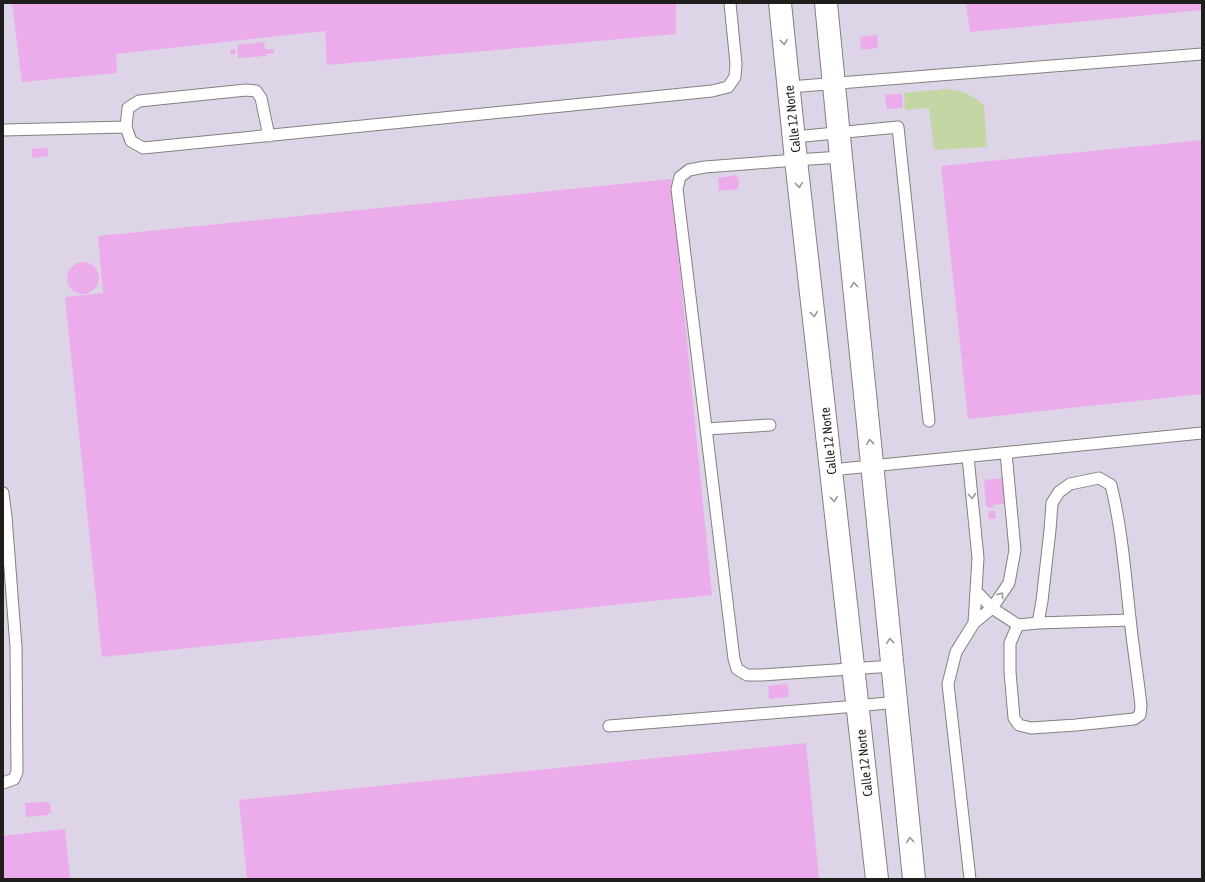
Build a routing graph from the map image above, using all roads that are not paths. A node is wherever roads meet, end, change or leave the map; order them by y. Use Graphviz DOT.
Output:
graph roads {
  1 [pos="730,3"];
  2 [pos="780,3"];
  3 [pos="826,3"];
  4 [pos="1202,54"];
  5 [pos="834,83"];
  6 [pos="789,87"];
  7 [pos="126,127"];
  8 [pos="3,130"];
  9 [pos="838,133"];
  10 [pos="269,136"];
  11 [pos="794,137"];
  12 [pos="841,157"];
  13 [pos="796,160"];
  14 [pos="929,421"];
  15 [pos="770,425"];
  16 [pos="706,429"];
  17 [pos="1202,433"];
  18 [pos="1006,453"];
  19 [pos="968,457"];
  20 [pos="872,466"];
  21 [pos="831,470"];
  22 [pos="3,492"];
  23 [pos="976,591"];
  24 [pos="992,608"];
  25 [pos="1130,620"];
  26 [pos="974,623"];
  27 [pos="1038,623"];
  28 [pos="1018,625"];
  29 [pos="893,666"];
  30 [pos="853,669"];
  31 [pos="897,702"];
  32 [pos="858,706"];
  33 [pos="609,726"];
  34 [pos="3,783"];
  35 [pos="876,879"];
  36 [pos="914,879"];
  37 [pos="970,879"];
  1 -- 10 [label="lane"];
  2 -- 6 [label="main road, Calle 12 Norte, one-way"];
  3 -- 5 [label="main road"];
  4 -- 5 [label="lane"];
  5 -- 6 [label="lane"];
  5 -- 9 [label="main road"];
  6 -- 11 [label="main road, Calle 12 Norte"];
  7 -- 8 [label="lane"];
  7 -- 10 [label="lane"];
  7 -- 10 [label="lane"];
  9 -- 11 [label="lane"];
  9 -- 12 [label="main road"];
  9 -- 14 [label="lane"];
  11 -- 13 [label="main road, Calle 12 Norte"];
  12 -- 13 [label="lane"];
  20 -- 12 [label="main road, one-way"];
  13 -- 16 [label="lane"];
  13 -- 21 [label="main road, Calle 12 Norte, one-way"];
  15 -- 16 [label="lane"];
  16 -- 30 [label="lane"];
  17 -- 18 [label="lane"];
  18 -- 19 [label="lane"];
  24 -- 18 [label="lane, one-way"];
  19 -- 20 [label="lane"];
  19 -- 23 [label="lane, one-way"];
  20 -- 21 [label="lane"];
  29 -- 20 [label="main road, one-way"];
  21 -- 30 [label="main road, Calle 12 Norte, one-way"];
  22 -- 34 [label="lane"];
  23 -- 24 [label="lane"];
  23 -- 26 [label="lane"];
  24 -- 26 [label="lane"];
  24 -- 28 [label="lane"];
  25 -- 27 [label="lane"];
  25 -- 27 [label="lane"];
  25 -- 28 [label="lane"];
  26 -- 37 [label="lane"];
  27 -- 28 [label="lane"];
  29 -- 30 [label="lane"];
  29 -- 31 [label="main road"];
  30 -- 32 [label="main road, Calle 12 Norte"];
  31 -- 32 [label="lane"];
  36 -- 31 [label="main road, one-way"];
  32 -- 33 [label="lane"];
  32 -- 35 [label="main road, Calle 12 Norte"];
}
